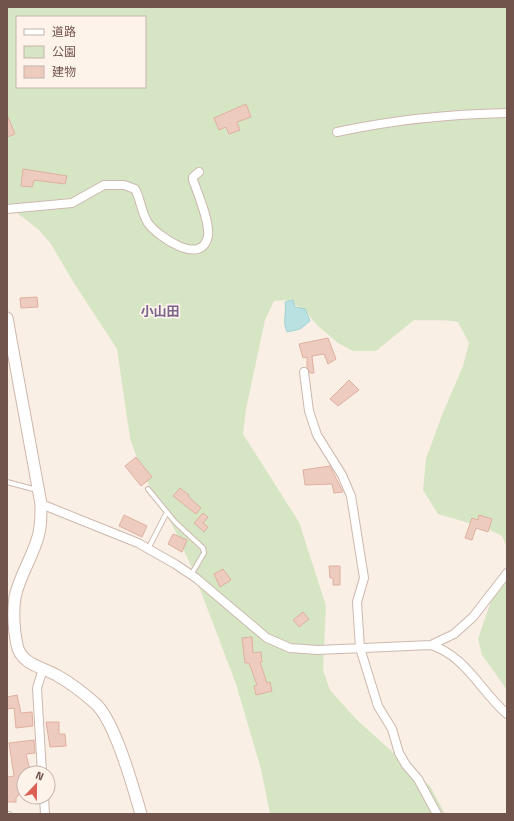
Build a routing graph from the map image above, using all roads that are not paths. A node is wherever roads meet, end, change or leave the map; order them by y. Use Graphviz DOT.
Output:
graph roads {
  1 [pos="507,113"];
  2 [pos="337,132"];
  3 [pos="199,172"];
  4 [pos="7,209"];
  5 [pos="7,318"];
  6 [pos="304,372"];
  7 [pos="7,482"];
  8 [pos="148,490"];
  9 [pos="40,491"];
  10 [pos="42,504"];
  11 [pos="167,512"];
  12 [pos="148,549"];
  13 [pos="507,573"];
  14 [pos="191,574"];
  15 [pos="11,614"];
  16 [pos="431,645"];
  17 [pos="360,648"];
  18 [pos="43,669"];
  19 [pos="507,714"];
  20 [pos="42,765"];
  21 [pos="141,814"];
  22 [pos="437,814"];
  1 -- 2 [label="street"];
  3 -- 4 [label="street"];
  5 -- 9 [label="street"];
  6 -- 17 [label="street"];
  7 -- 9 [label="lane"];
  8 -- 11 [label="lane"];
  9 -- 10 [label="street"];
  10 -- 12 [label="street"];
  10 -- 15 [label="street"];
  11 -- 12 [label="lane"];
  11 -- 14 [label="lane"];
  12 -- 14 [label="street"];
  13 -- 16 [label="street"];
  14 -- 17 [label="street"];
  15 -- 18 [label="street"];
  16 -- 17 [label="street"];
  16 -- 19 [label="street"];
  17 -- 22 [label="street"];
  18 -- 20 [label="street"];
  18 -- 21 [label="street"];
}
